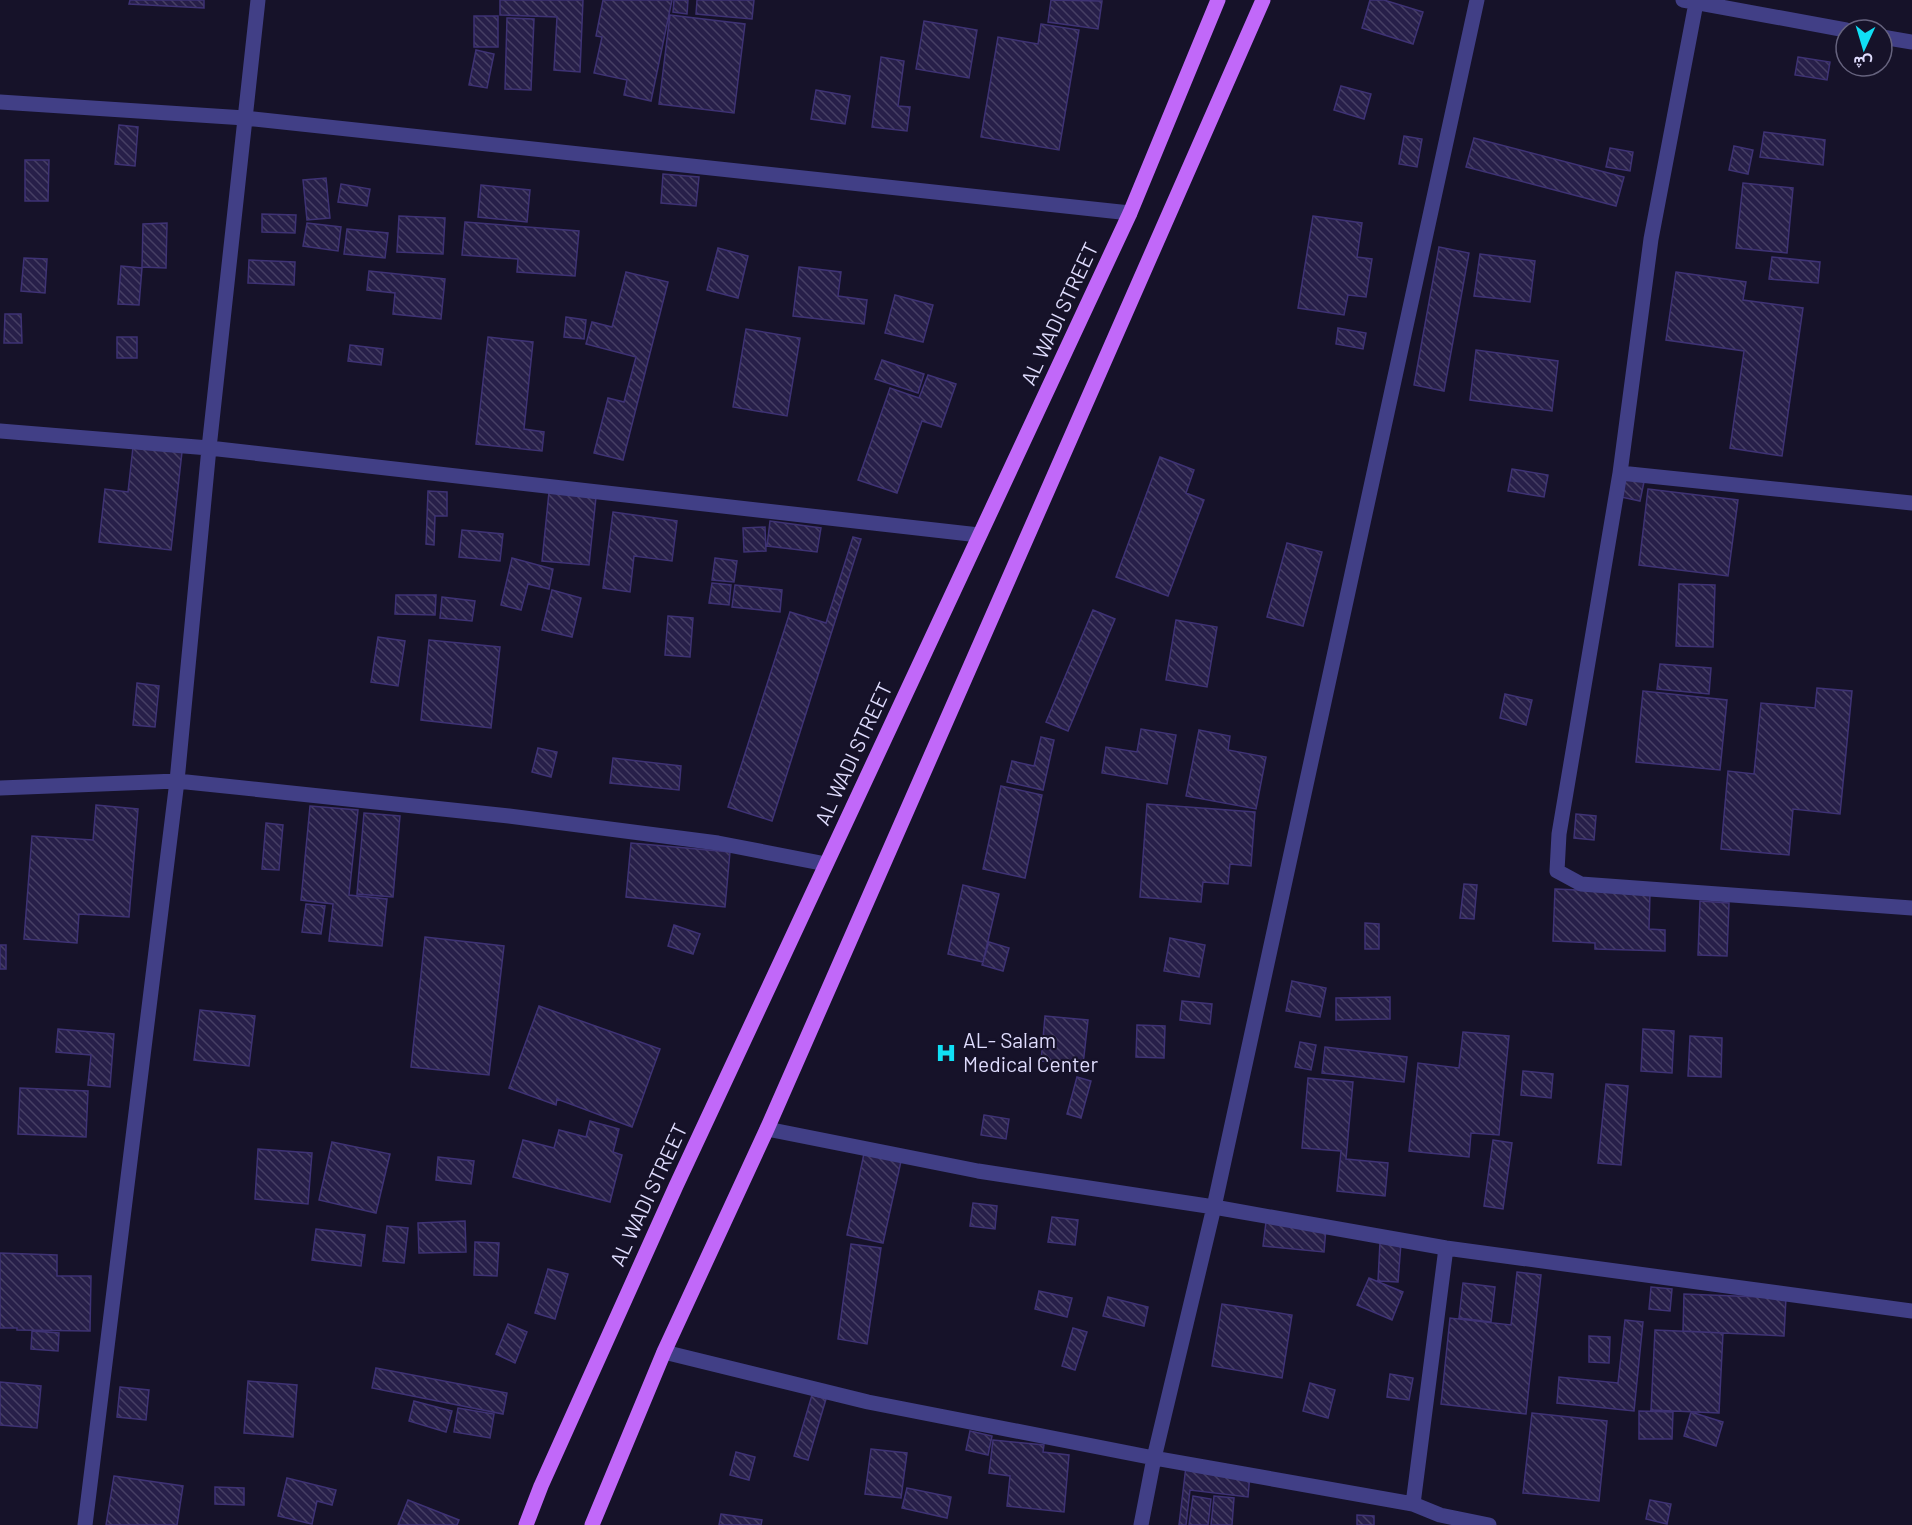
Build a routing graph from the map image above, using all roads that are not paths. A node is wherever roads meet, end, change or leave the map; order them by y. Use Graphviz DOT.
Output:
graph roads {
  1 [pos="258,0"];
  2 [pos="1218,0"];
  3 [pos="1263,0"];
  4 [pos="1477,0"];
  5 [pos="1689,1"];
  6 [pos="1834,28"];
  7 [pos="1894,39"];
  8 [pos="1912,42"];
  9 [pos="0,102"];
  10 [pos="245,118"];
  11 [pos="1130,213"];
  12 [pos="0,431"];
  13 [pos="209,448"];
  14 [pos="1620,473"];
  15 [pos="1912,502"];
  16 [pos="979,535"];
  17 [pos="177,781"];
  18 [pos="0,788"];
  19 [pos="826,864"];
  20 [pos="1912,908"];
  21 [pos="767,1130"];
  22 [pos="1214,1207"];
  23 [pos="1446,1248"];
  24 [pos="1912,1311"];
  25 [pos="664,1352"];
  26 [pos="1154,1458"];
  27 [pos="1413,1504"];
  28 [pos="1440,1520"];
  29 [pos="85,1525"];
  30 [pos="526,1525"];
  31 [pos="592,1525"];
  32 [pos="1141,1525"];
  33 [pos="1489,1525"];
  1 -- 10 [label="street"];
  2 -- 11 [label="main road, AL WADI STREET"];
  3 -- 21 [label="main road"];
  4 -- 22 [label="street"];
  5 -- 6 [label="street"];
  5 -- 14 [label="street"];
  7 -- 8 [label="street"];
  9 -- 10 [label="street"];
  10 -- 11 [label="street"];
  10 -- 13 [label="street"];
  11 -- 16 [label="main road, AL WADI STREET"];
  12 -- 13 [label="street"];
  13 -- 16 [label="street"];
  13 -- 17 [label="street"];
  14 -- 15 [label="street"];
  14 -- 20 [label="street"];
  16 -- 19 [label="main road, AL WADI STREET"];
  17 -- 18 [label="street"];
  17 -- 19 [label="street"];
  17 -- 29 [label="street"];
  19 -- 30 [label="main road, AL WADI STREET"];
  21 -- 22 [label="street"];
  21 -- 25 [label="main road"];
  22 -- 23 [label="street"];
  22 -- 26 [label="street"];
  23 -- 24 [label="street"];
  23 -- 27 [label="street"];
  25 -- 26 [label="street"];
  25 -- 31 [label="main road"];
  26 -- 27 [label="street"];
  26 -- 32 [label="street"];
  27 -- 28 [label="street"];
  28 -- 33 [label="street"];
}
